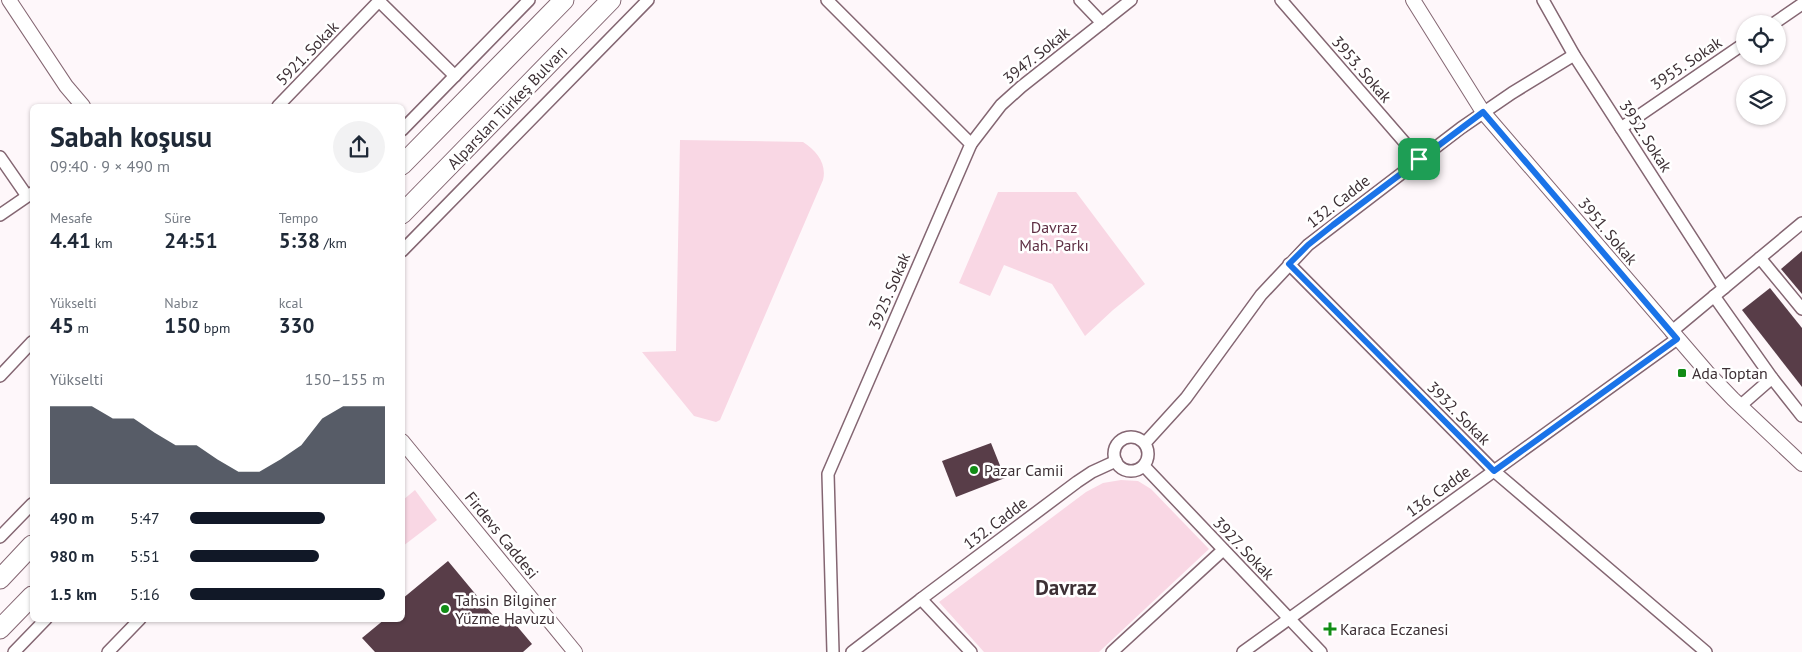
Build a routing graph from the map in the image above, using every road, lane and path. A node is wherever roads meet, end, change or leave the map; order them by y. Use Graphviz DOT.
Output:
graph roads {
  1 [pos="9,0"];
  2 [pos="379,0"];
  3 [pos="529,0"];
  4 [pos="564,0"];
  5 [pos="611,0"];
  6 [pos="648,0"];
  7 [pos="827,0"];
  8 [pos="1080,0"];
  9 [pos="1131,0"];
  10 [pos="1281,0"];
  11 [pos="1413,0"];
  12 [pos="1543,0"];
  13 [pos="1802,4"];
  14 [pos="1786,15"];
  15 [pos="1102,23"];
  16 [pos="1736,49"];
  17 [pos="1574,55"];
  18 [pos="455,76"];
  19 [pos="82,104"];
  20 [pos="280,104"];
  21 [pos="1483,112"];
  22 [pos="405,127"];
  23 [pos="1621,128"];
  24 [pos="970,144"];
  25 [pos="0,158"];
  26 [pos="1419,159"];
  27 [pos="405,162"];
  28 [pos="30,195"];
  29 [pos="405,211"];
  30 [pos="0,214"];
  31 [pos="1802,223"];
  32 [pos="405,248"];
  33 [pos="1760,258"];
  34 [pos="1289,264"];
  35 [pos="1724,288"];
  36 [pos="1714,296"];
  37 [pos="1802,309"];
  38 [pos="1674,336"];
  39 [pos="30,344"];
  40 [pos="0,376"];
  41 [pos="1772,378"];
  42 [pos="1740,406"];
  43 [pos="1802,416"];
  44 [pos="1145,443"];
  45 [pos="405,445"];
  46 [pos="1800,459"];
  47 [pos="1116,461"];
  48 [pos="1144,466"];
  49 [pos="1494,471"];
  50 [pos="30,506"];
  51 [pos="0,537"];
  52 [pos="30,547"];
  53 [pos="1223,550"];
  54 [pos="0,579"];
  55 [pos="30,598"];
  56 [pos="921,599"];
  57 [pos="1289,619"];
  58 [pos="43,622"];
  59 [pos="137,622"];
  60 [pos="0,629"];
  61 [pos="14,652"];
  62 [pos="108,652"];
  63 [pos="575,652"];
  64 [pos="833,652"];
  65 [pos="852,652"];
  66 [pos="971,652"];
  67 [pos="1112,652"];
  68 [pos="1242,652"];
  69 [pos="1321,652"];
  70 [pos="1706,652"];
  1 -- 19 [label="street"];
  2 -- 18 [label="street"];
  2 -- 20 [label="street, 5921. Sokak"];
  3 -- 18 [label="street"];
  4 -- 27 [label="highway, Alparslan Türkeş Bulvarı"];
  5 -- 29 [label="highway, Alparslan Türkeş Bulvarı"];
  6 -- 32 [label="street"];
  7 -- 24 [label="street"];
  8 -- 15 [label="street"];
  9 -- 15 [label="street, 3947. Sokak"];
  10 -- 26 [label="street, 3953. Sokak"];
  11 -- 21 [label="street, 3951. Sokak"];
  12 -- 17 [label="street, 3952. Sokak"];
  13 -- 14 [label="street"];
  15 -- 24 [label="street, 3947. Sokak"];
  16 -- 23 [label="street, 3955. Sokak"];
  17 -- 21 [label="street, 132. Cadde"];
  17 -- 23 [label="street, 3952. Sokak"];
  18 -- 22 [label="street"];
  21 -- 26 [label="street, 132. Cadde"];
  21 -- 38 [label="street, 3951. Sokak"];
  23 -- 35 [label="street, 3952. Sokak"];
  24 -- 64 [label="street, 3925. Sokak"];
  25 -- 28 [label="street"];
  26 -- 34 [label="street, 132. Cadde"];
  28 -- 30 [label="street"];
  31 -- 33 [label="street, 136. Cadde"];
  33 -- 35 [label="street, 136. Cadde"];
  33 -- 37 [label="street"];
  34 -- 44 [label="street, 132. Cadde"];
  34 -- 49 [label="street, 3932. Sokak"];
  35 -- 36 [label="street, 136. Cadde"];
  36 -- 38 [label="street, 136. Cadde"];
  36 -- 41 [label="street"];
  38 -- 42 [label="street, 3951. Sokak"];
  38 -- 49 [label="street, 136. Cadde"];
  39 -- 40 [label="street"];
  41 -- 42 [label="street"];
  41 -- 43 [label="street"];
  42 -- 46 [label="street, 3951. Sokak"];
  44 -- 47 [label="street"];
  44 -- 48 [label="street"];
  45 -- 63 [label="street, Firdevs Caddesi"];
  47 -- 48 [label="street"];
  47 -- 56 [label="street, 132. Cadde"];
  48 -- 53 [label="street, 3927. Sokak"];
  49 -- 57 [label="street, 136. Cadde"];
  49 -- 70 [label="street, 3932. Sokak"];
  50 -- 51 [label="street"];
  52 -- 54 [label="highway"];
  53 -- 57 [label="street, 3927. Sokak"];
  53 -- 67 [label="street"];
  55 -- 60 [label="highway"];
  56 -- 65 [label="street, 132. Cadde"];
  56 -- 66 [label="street"];
  57 -- 68 [label="street, 136. Cadde"];
  57 -- 69 [label="street, 3927. Sokak"];
  58 -- 61 [label="street"];
  59 -- 62 [label="street"];
}
